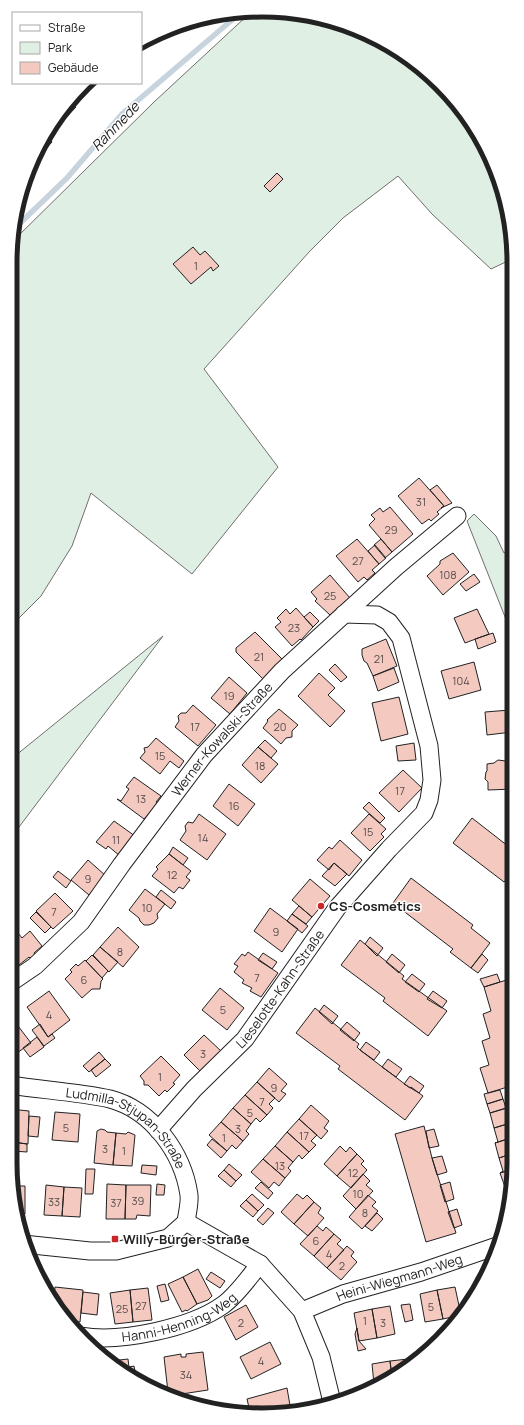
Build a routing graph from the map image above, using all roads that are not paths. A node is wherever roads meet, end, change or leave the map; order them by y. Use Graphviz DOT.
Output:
graph roads {
  1 [pos="456,516"];
  2 [pos="344,614"];
  3 [pos="17,978"];
  4 [pos="17,1086"];
  5 [pos="158,1130"];
  6 [pos="186,1222"];
  7 [pos="31,1245"];
  8 [pos="492,1247"];
  9 [pos="260,1264"];
  10 [pos="302,1311"];
  11 [pos="90,1337"];
  12 [pos="331,1398"];
  1 -- 2 [label="street, Werner-Kowalski-Straße"];
  2 -- 3 [label="street, Werner-Kowalski-Straße"];
  2 -- 5 [label="street, Lieselotte-Kahn-Straße"];
  4 -- 5 [label="street, Ludmilla-Stjupan-Straße"];
  5 -- 6 [label="street, Ludmilla-Stjupan-Straße"];
  6 -- 7 [label="street"];
  6 -- 9 [label="street"];
  8 -- 10 [label="street, Heini-Wiegmann-Weg"];
  9 -- 10 [label="street"];
  9 -- 11 [label="street, Hanni-Henning-Weg"];
  10 -- 12 [label="street"];
}
